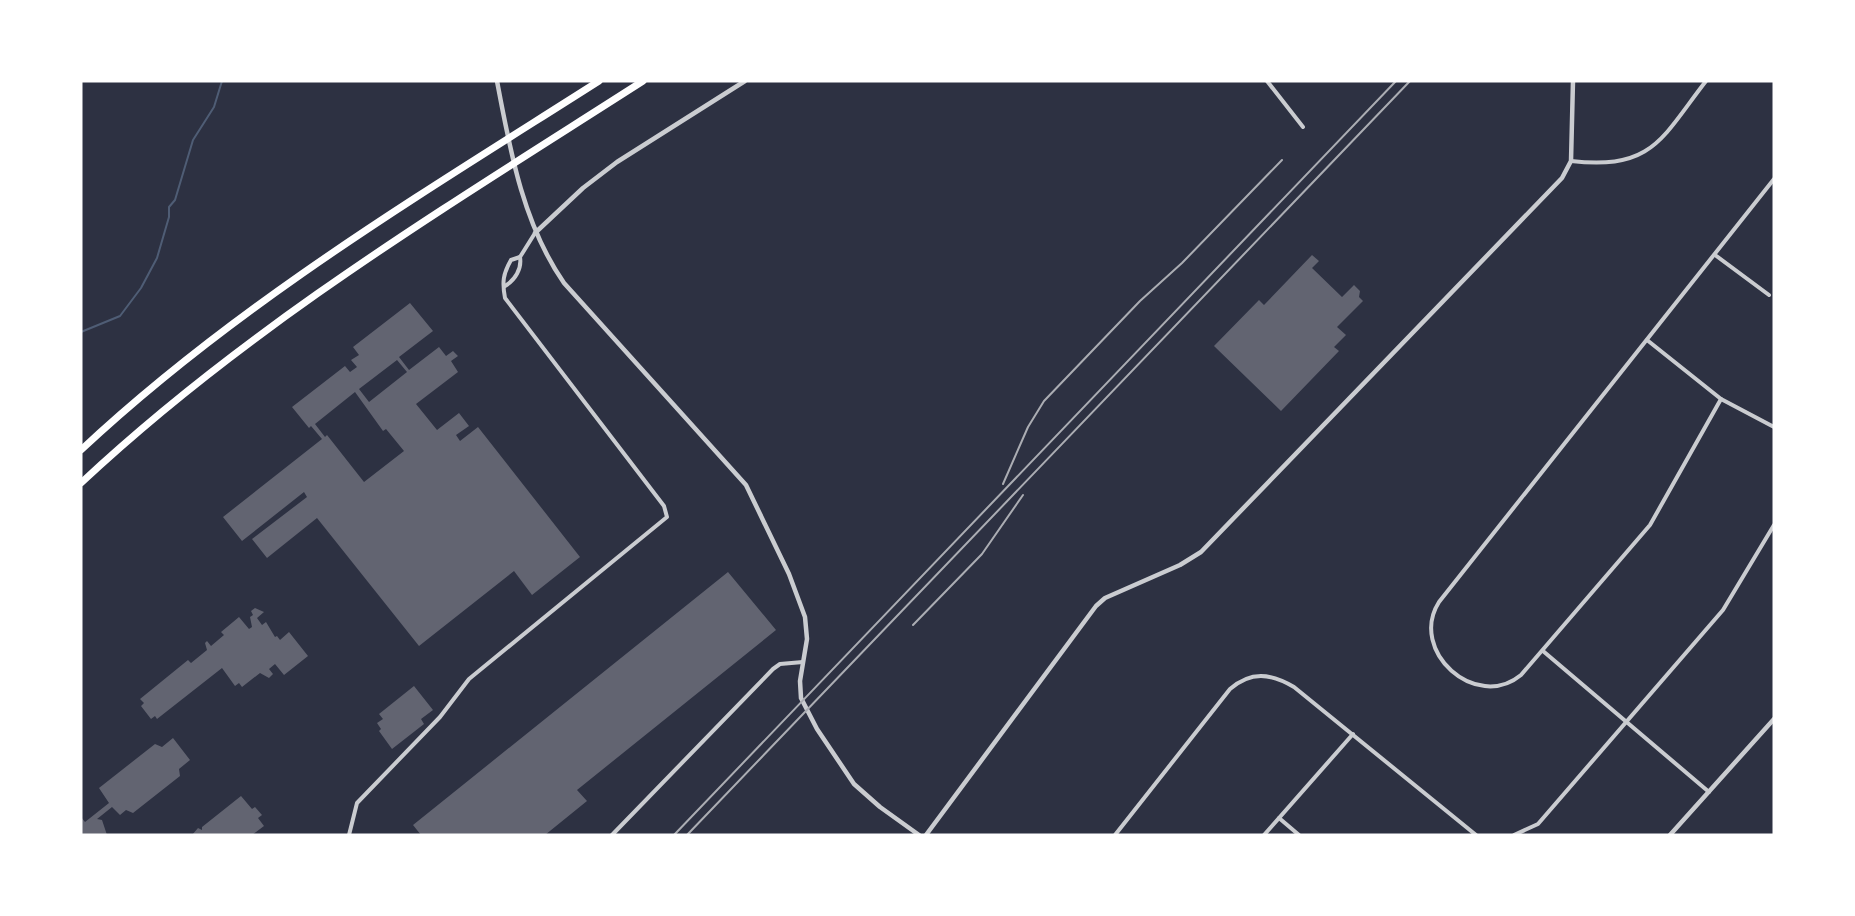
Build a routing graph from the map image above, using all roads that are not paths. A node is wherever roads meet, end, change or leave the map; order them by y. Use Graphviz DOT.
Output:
graph roads {
  1 [pos="497,81"];
  2 [pos="599,81"];
  3 [pos="644,81"];
  4 [pos="745,81"];
  5 [pos="1267,81"];
  6 [pos="1573,81"];
  7 [pos="1706,81"];
  8 [pos="1303,127"];
  9 [pos="1571,161"];
  10 [pos="1774,179"];
  11 [pos="535,233"];
  12 [pos="1715,255"];
  13 [pos="520,257"];
  14 [pos="505,286"];
  15 [pos="1769,295"];
  16 [pos="1647,340"];
  17 [pos="1720,399"];
  18 [pos="1774,427"];
  19 [pos="81,450"];
  20 [pos="81,483"];
  21 [pos="1774,525"];
  22 [pos="1543,651"];
  23 [pos="803,662"];
  24 [pos="1774,718"];
  25 [pos="1624,721"];
  26 [pos="1353,734"];
  27 [pos="1709,792"];
  28 [pos="1279,818"];
  29 [pos="349,835"];
  30 [pos="612,835"];
  31 [pos="919,835"];
  32 [pos="926,835"];
  33 [pos="1115,835"];
  34 [pos="1264,835"];
  35 [pos="1299,835"];
  36 [pos="1476,835"];
  37 [pos="1514,835"];
  38 [pos="1670,835"];
  1 -- 11 [label="street"];
  2 -- 19 [label="highway"];
  3 -- 20 [label="highway"];
  4 -- 11 [label="street"];
  5 -- 8 [label="street"];
  6 -- 9 [label="street"];
  7 -- 9 [label="street"];
  9 -- 32 [label="street"];
  10 -- 12 [label="street"];
  11 -- 13 [label="street"];
  11 -- 23 [label="street"];
  12 -- 15 [label="street"];
  12 -- 16 [label="street"];
  13 -- 14 [label="street"];
  13 -- 14 [label="street"];
  14 -- 29 [label="street"];
  16 -- 17 [label="street"];
  16 -- 22 [label="street"];
  17 -- 18 [label="street"];
  17 -- 22 [label="street"];
  21 -- 25 [label="street"];
  22 -- 25 [label="street"];
  23 -- 30 [label="street"];
  23 -- 31 [label="street"];
  24 -- 27 [label="street"];
  25 -- 27 [label="street"];
  25 -- 37 [label="street"];
  26 -- 28 [label="street"];
  26 -- 33 [label="street"];
  26 -- 36 [label="street"];
  27 -- 38 [label="street"];
  28 -- 34 [label="street"];
  28 -- 35 [label="street"];
}
